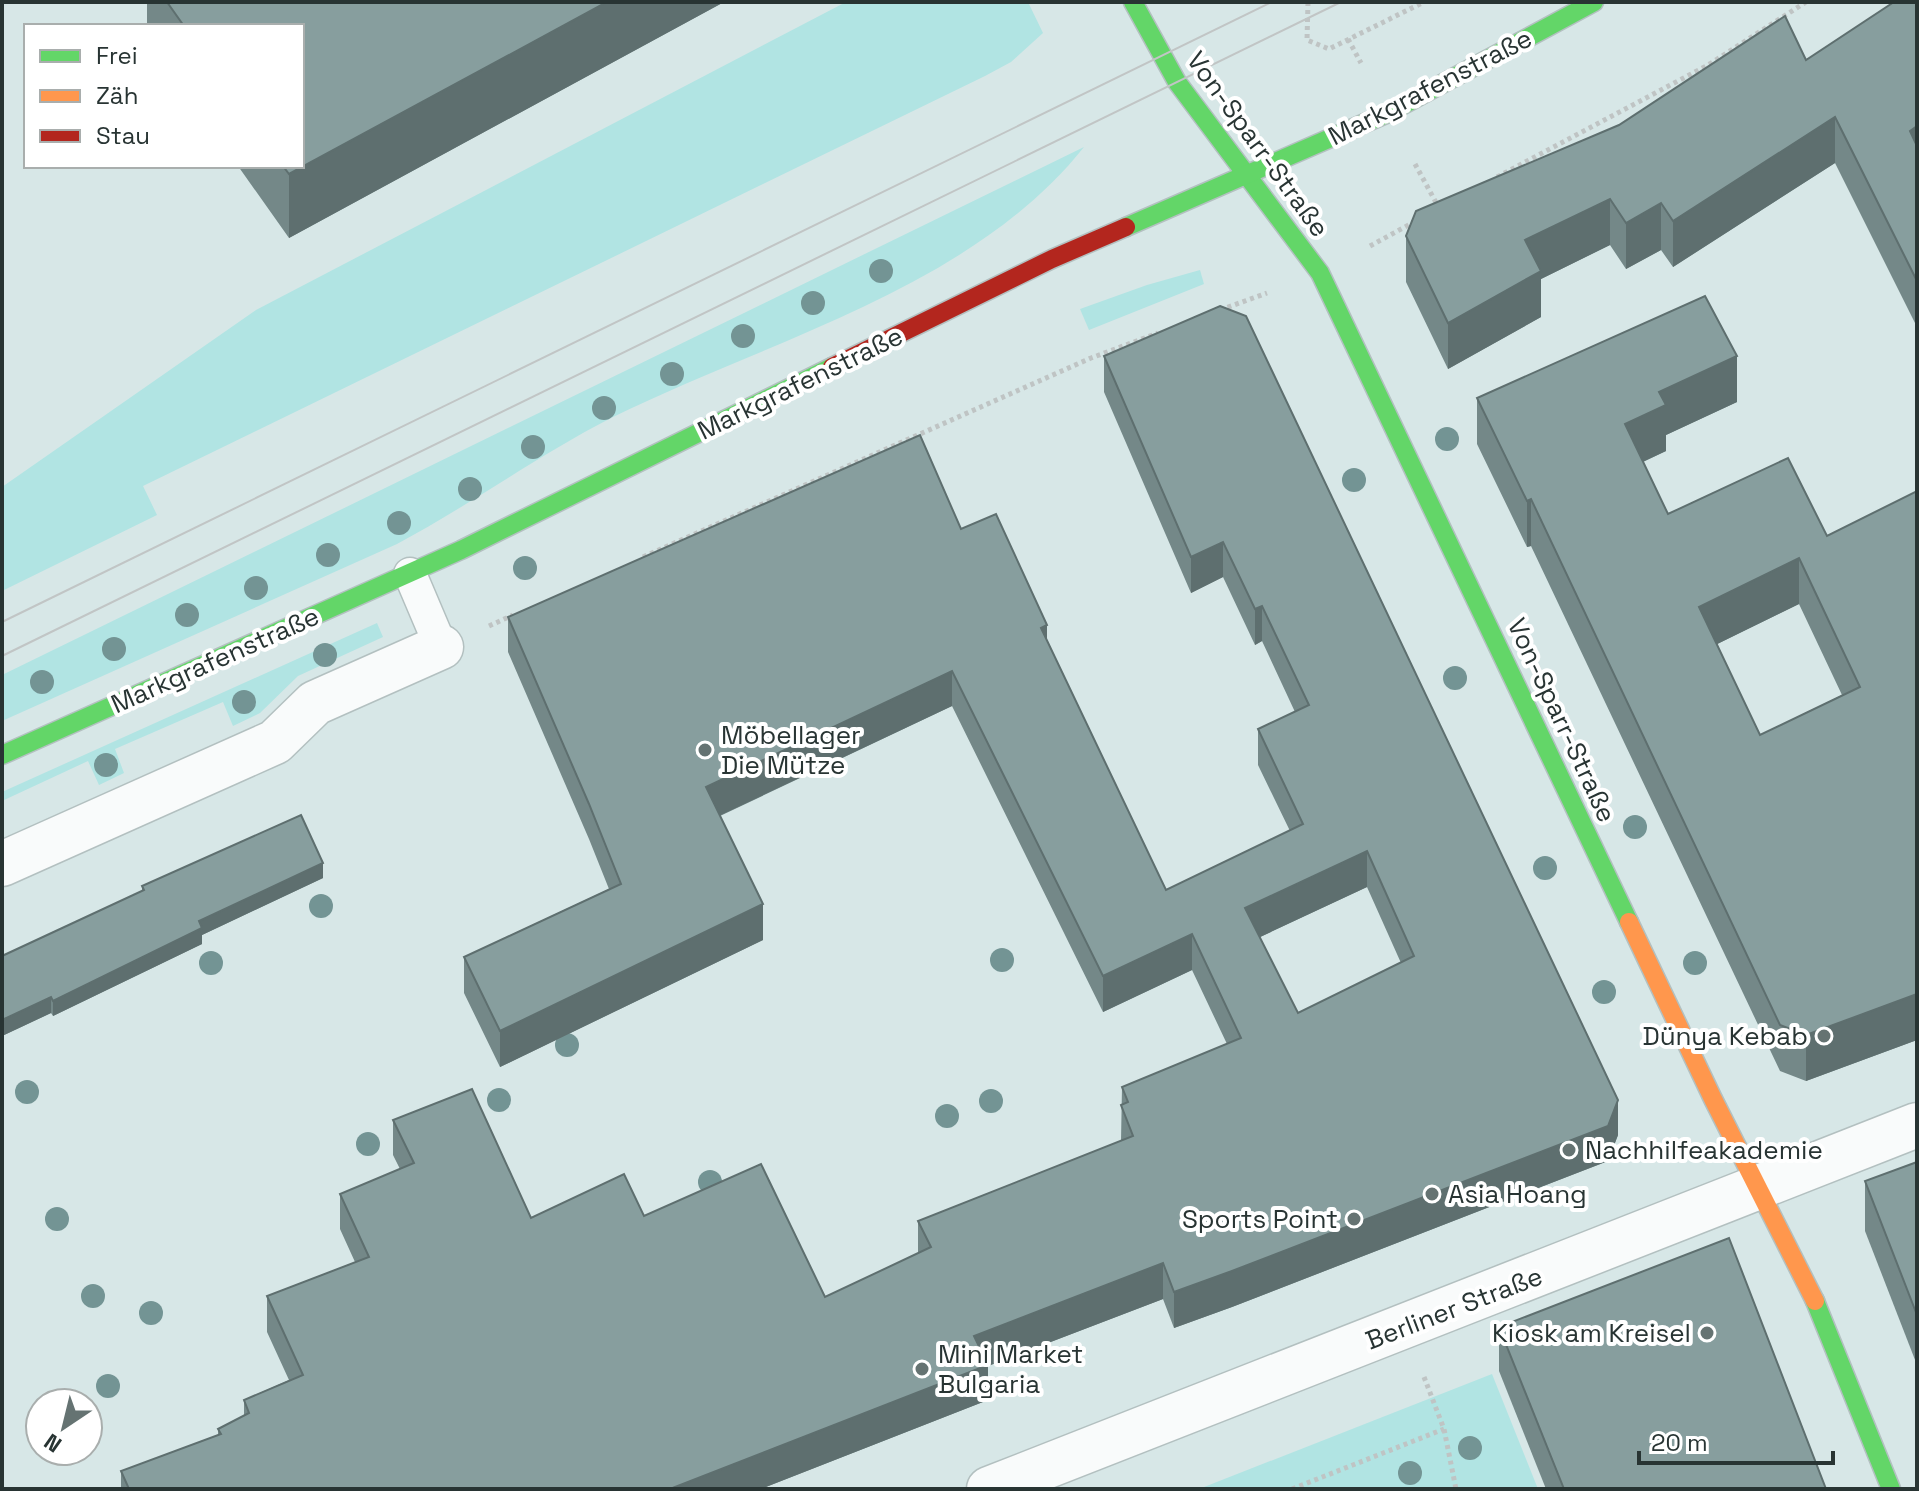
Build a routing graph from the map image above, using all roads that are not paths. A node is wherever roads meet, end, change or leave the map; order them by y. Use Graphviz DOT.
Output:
graph roads {
  1 [pos="1133,2"];
  2 [pos="1594,2"];
  3 [pos="1245,173"];
  4 [pos="410,574"];
  5 [pos="441,647"];
  6 [pos="2,755"];
  7 [pos="2,864"];
  8 [pos="1917,1125"];
  9 [pos="1757,1189"];
  10 [pos="989,1489"];
  11 [pos="1891,1489"];
  1 -- 3 [label="main road, Von-Sparr-Straße"];
  2 -- 3 [label="main road, Markgrafenstraße"];
  3 -- 4 [label="main road, Markgrafenstraße"];
  3 -- 9 [label="main road, Von-Sparr-Straße"];
  4 -- 5 [label="lane"];
  4 -- 6 [label="main road, Markgrafenstraße"];
  5 -- 7 [label="street"];
  8 -- 9 [label="street, Berliner Straße"];
  9 -- 10 [label="street, Berliner Straße"];
  9 -- 11 [label="main road, Von-Sparr-Straße"];
}
